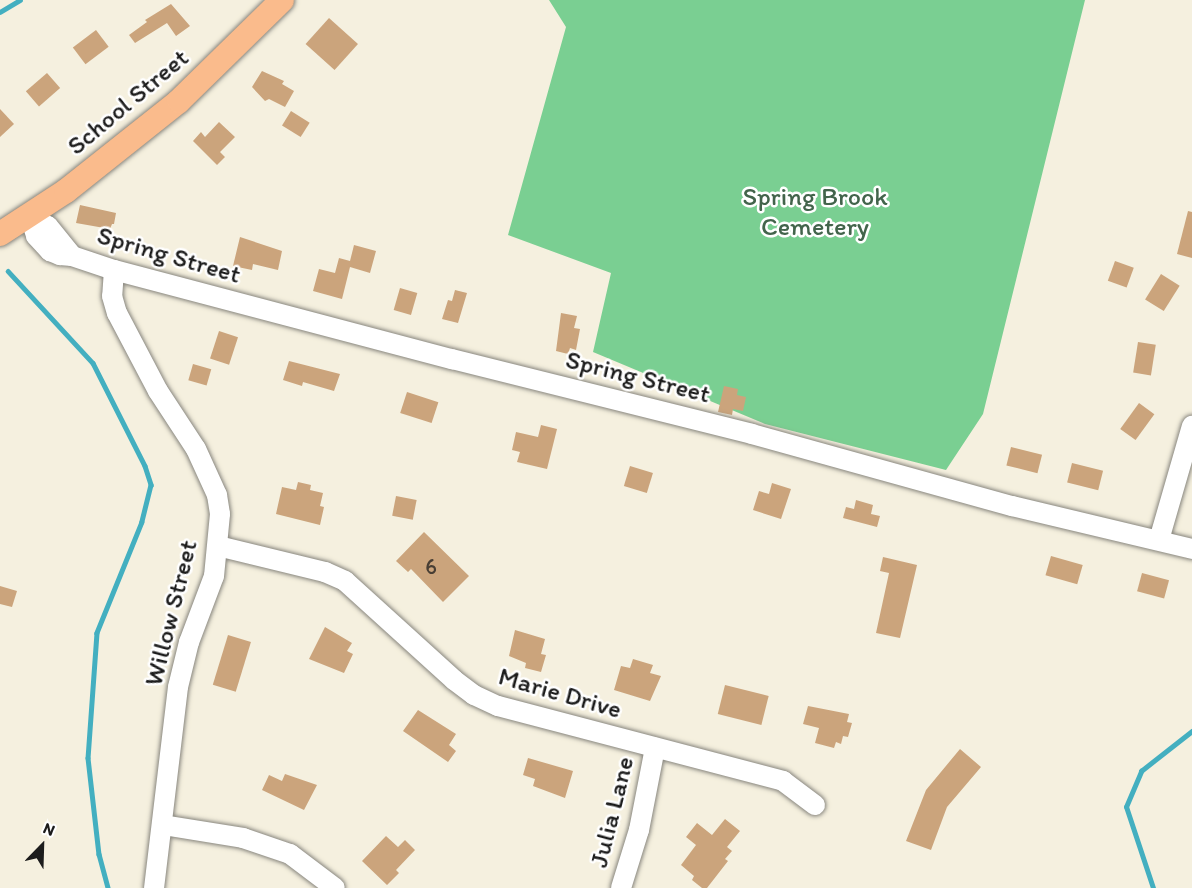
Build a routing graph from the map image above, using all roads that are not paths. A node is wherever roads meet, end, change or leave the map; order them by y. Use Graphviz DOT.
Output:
graph roads {
  1 [pos="282,0"];
  2 [pos="30,217"];
  3 [pos="0,234"];
  4 [pos="114,270"];
  5 [pos="1192,426"];
  6 [pos="1159,540"];
  7 [pos="218,546"];
  8 [pos="1192,549"];
  9 [pos="655,748"];
  10 [pos="815,806"];
  11 [pos="163,825"];
  12 [pos="154,888"];
  13 [pos="335,888"];
  14 [pos="621,888"];
  1 -- 2 [label="main road, School Street"];
  2 -- 3 [label="main road, School Street"];
  2 -- 4 [label="street, Spring Street"];
  4 -- 6 [label="street, Spring Street"];
  4 -- 7 [label="street, Willow Street"];
  5 -- 6 [label="street"];
  6 -- 8 [label="street, Spring Street"];
  7 -- 9 [label="street, Marie Drive"];
  7 -- 11 [label="street, Willow Street"];
  9 -- 10 [label="street, Marie Drive"];
  9 -- 14 [label="street, Julia Lane"];
  11 -- 12 [label="street, Willow Street"];
  11 -- 13 [label="street"];
}
